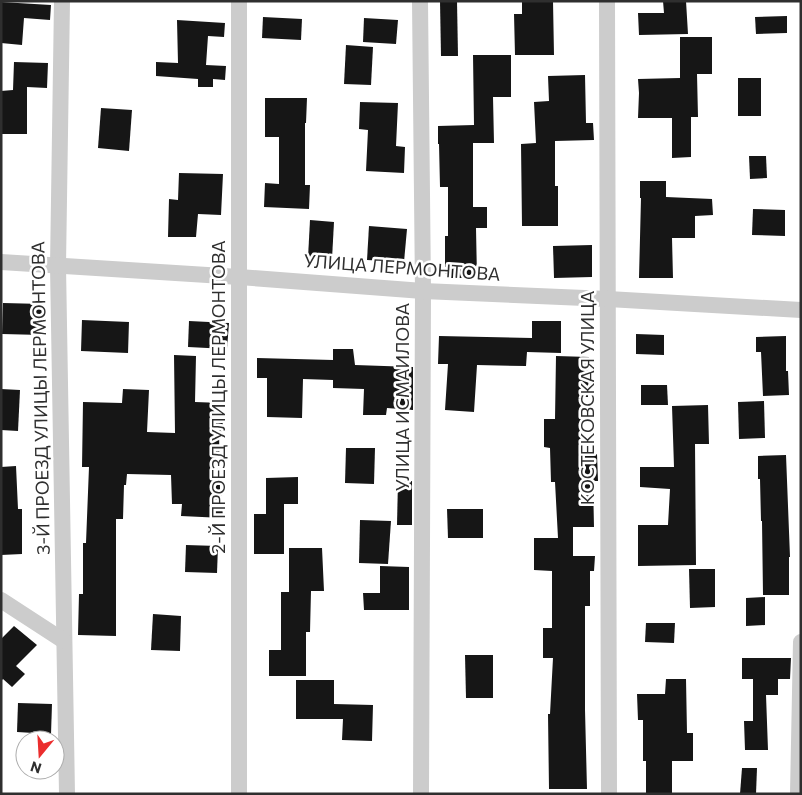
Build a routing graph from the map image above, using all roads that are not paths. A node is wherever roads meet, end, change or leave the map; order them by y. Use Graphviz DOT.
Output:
graph roads {
  1 [pos="62,1"];
  2 [pos="239,1"];
  3 [pos="420,1"];
  4 [pos="607,1"];
  5 [pos="1,262"];
  6 [pos="58,266"];
  7 [pos="239,277"];
  8 [pos="423,291"];
  9 [pos="608,299"];
  10 [pos="801,310"];
  11 [pos="1,600"];
  12 [pos="64,641"];
  13 [pos="801,642"];
  14 [pos="67,794"];
  15 [pos="239,794"];
  16 [pos="421,794"];
  17 [pos="610,794"];
  18 [pos="798,794"];
  1 -- 6 [label="street, 3-Й ПРОЕЗД УЛИЦЫ ЛЕРМОНТОВА"];
  2 -- 7 [label="street, 2-Й ПРОЕЗД УЛИЦЫ ЛЕРМОНТОВА"];
  3 -- 8 [label="street, УЛИЦА ИСМАИЛОВА"];
  4 -- 9 [label="street, КОСТЕКОВСКАЯ УЛИЦА"];
  5 -- 6 [label="street, УЛИЦА ЛЕРМОНТОВА"];
  6 -- 7 [label="street, УЛИЦА ЛЕРМОНТОВА"];
  6 -- 12 [label="street, 3-Й ПРОЕЗД УЛИЦЫ ЛЕРМОНТОВА"];
  7 -- 8 [label="street, УЛИЦА ЛЕРМОНТОВА"];
  7 -- 15 [label="street, 2-Й ПРОЕЗД УЛИЦЫ ЛЕРМОНТОВА"];
  8 -- 9 [label="street, УЛИЦА ЛЕРМОНТОВА"];
  8 -- 16 [label="street, УЛИЦА ИСМАИЛОВА"];
  9 -- 10 [label="street, УЛИЦА ЛЕРМОНТОВА"];
  9 -- 17 [label="street, КОСТЕКОВСКАЯ УЛИЦА"];
  11 -- 12 [label="street"];
  12 -- 14 [label="street, 3-Й ПРОЕЗД УЛИЦЫ ЛЕРМОНТОВА"];
  13 -- 18 [label="street"];
}
